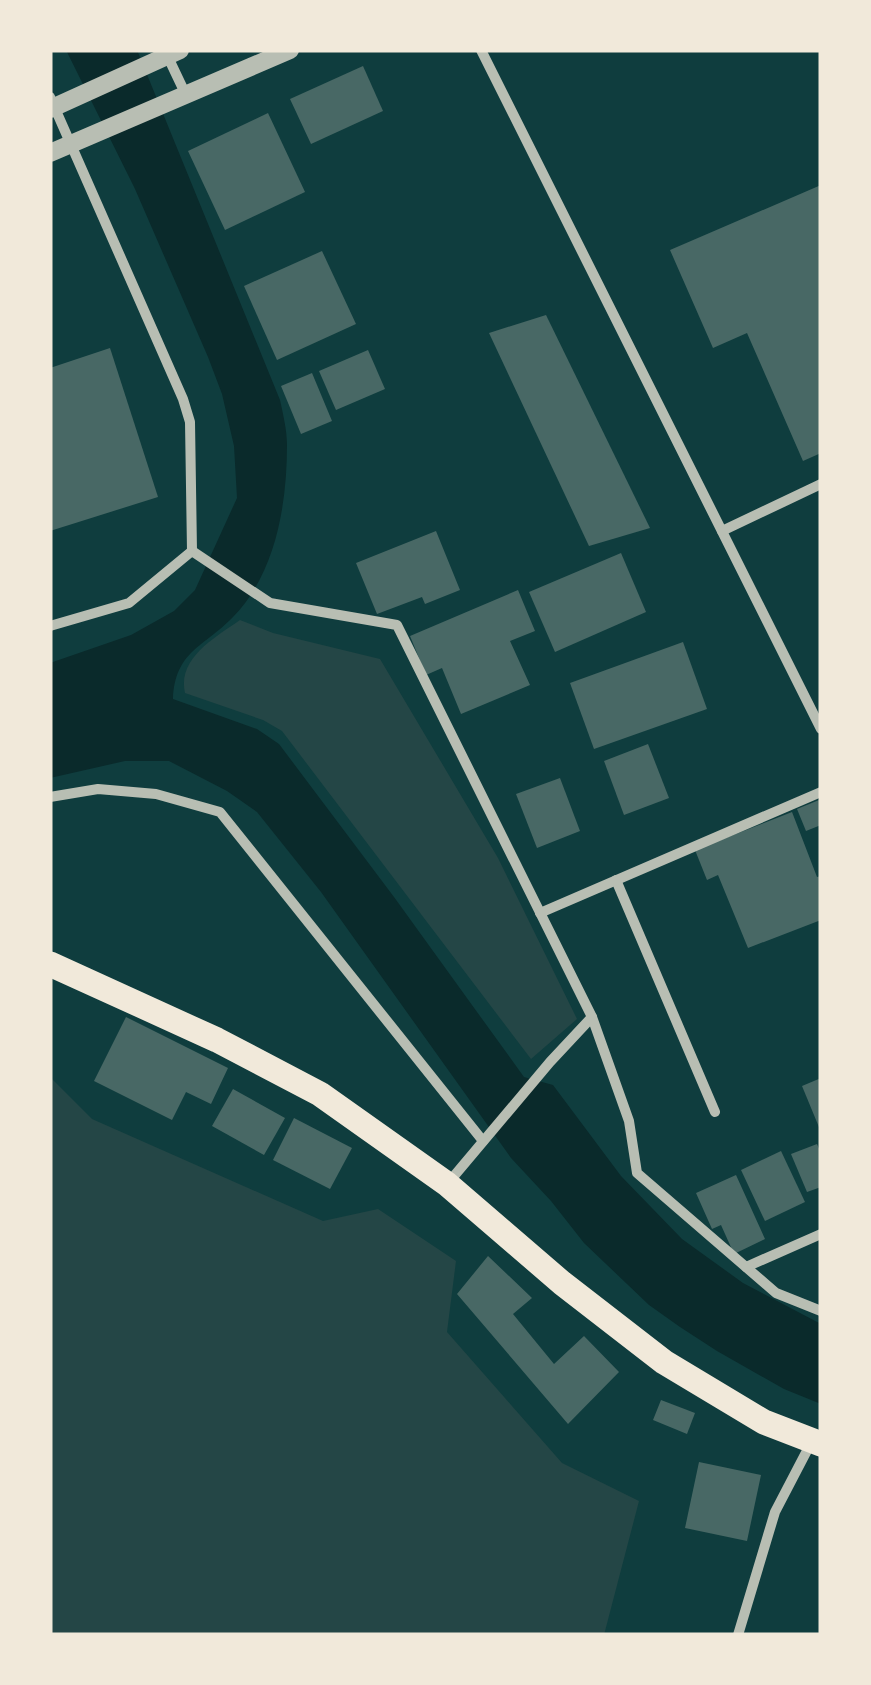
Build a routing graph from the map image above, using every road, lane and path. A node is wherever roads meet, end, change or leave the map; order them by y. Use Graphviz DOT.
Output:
graph roads {
  1 [pos="290,50"];
  2 [pos="481,50"];
  3 [pos="169,53"];
  4 [pos="185,95"];
  5 [pos="53,104"];
  6 [pos="73,143"];
  7 [pos="50,153"];
  8 [pos="821,484"];
  9 [pos="722,531"];
  10 [pos="193,552"];
  11 [pos="50,626"];
  12 [pos="821,728"];
  13 [pos="821,792"];
  14 [pos="50,796"];
  15 [pos="616,880"];
  16 [pos="540,913"];
  17 [pos="50,964"];
  18 [pos="592,1017"];
  19 [pos="715,1112"];
  20 [pos="483,1141"];
  21 [pos="447,1184"];
  22 [pos="821,1234"];
  23 [pos="746,1267"];
  24 [pos="821,1312"];
  25 [pos="816,1442"];
  26 [pos="738,1635"];
  1 -- 4 [label="street"];
  2 -- 9 [label="street"];
  3 -- 4 [label="street"];
  3 -- 5 [label="street"];
  4 -- 6 [label="street"];
  5 -- 6 [label="street"];
  6 -- 7 [label="street"];
  6 -- 10 [label="street"];
  8 -- 9 [label="street"];
  9 -- 12 [label="street"];
  10 -- 11 [label="street"];
  10 -- 16 [label="street"];
  13 -- 15 [label="street"];
  14 -- 20 [label="street"];
  15 -- 16 [label="street"];
  15 -- 19 [label="street"];
  16 -- 18 [label="street"];
  17 -- 21 [label="main road"];
  18 -- 20 [label="street"];
  18 -- 23 [label="street"];
  20 -- 21 [label="street"];
  21 -- 25 [label="main road"];
  22 -- 23 [label="street"];
  23 -- 24 [label="street"];
  25 -- 26 [label="street"];
}
